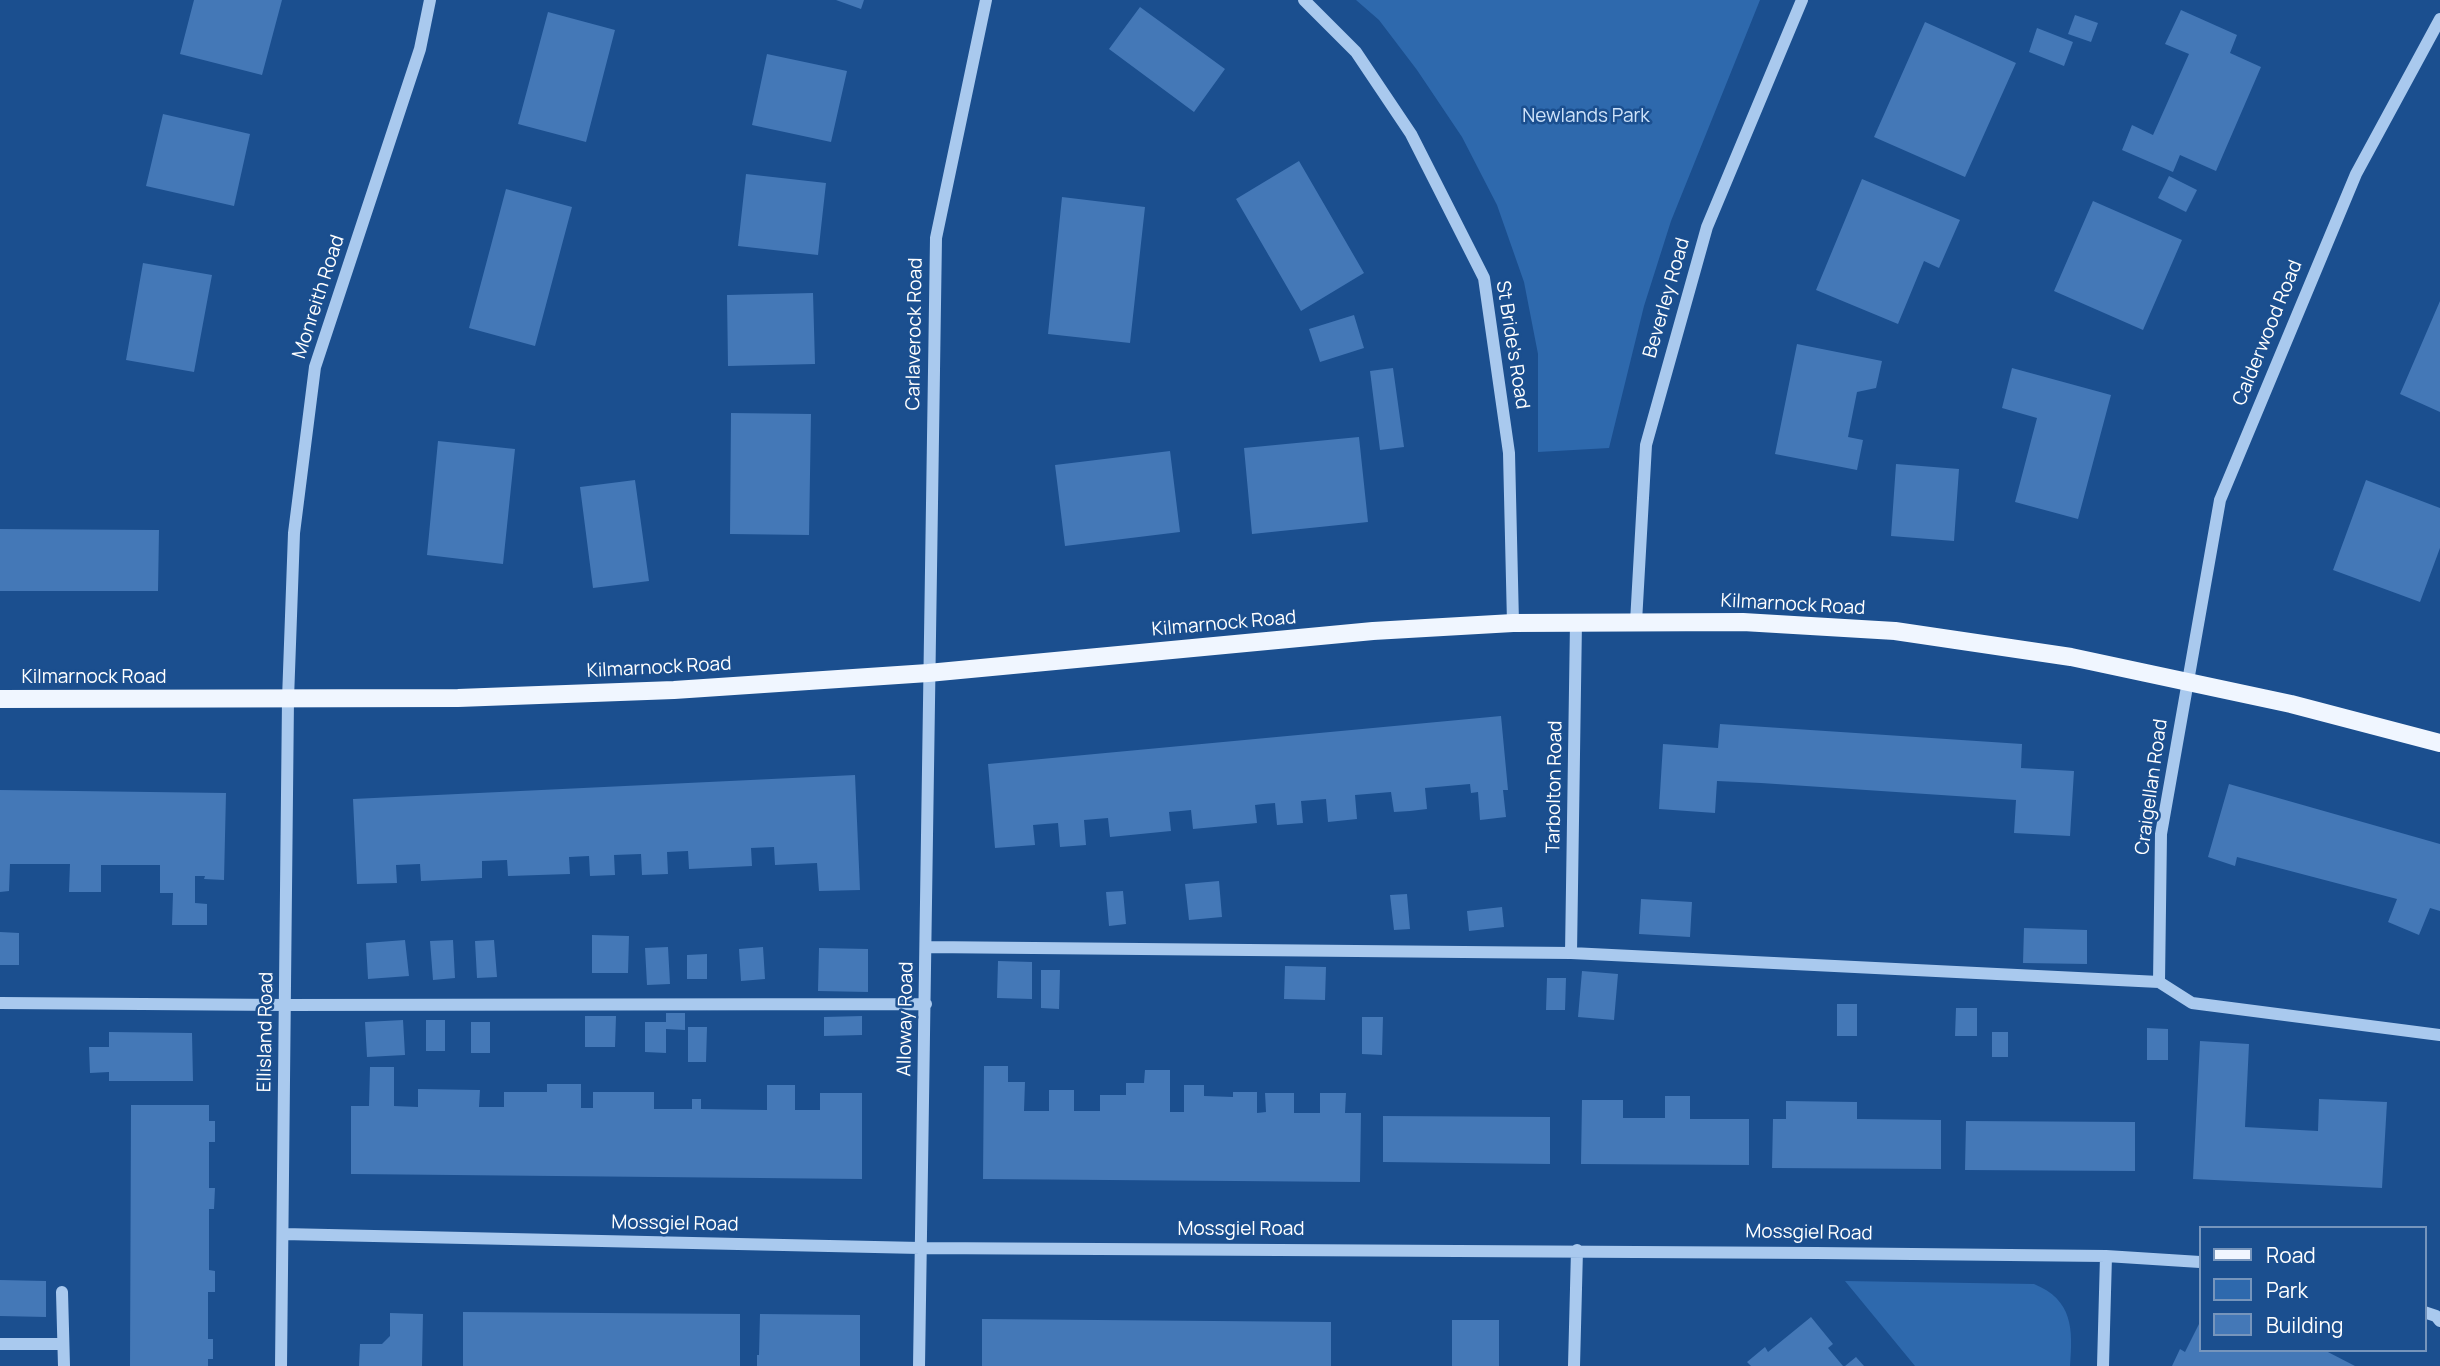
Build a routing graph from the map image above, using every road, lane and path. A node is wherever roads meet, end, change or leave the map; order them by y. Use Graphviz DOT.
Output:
graph roads {
  1 [pos="430,0"];
  2 [pos="986,0"];
  3 [pos="1304,0"];
  4 [pos="1802,0"];
  5 [pos="2440,19"];
  6 [pos="1576,622"];
  7 [pos="1636,622"];
  8 [pos="1513,623"];
  9 [pos="928,673"];
  10 [pos="2187,682"];
  11 [pos="0,699"];
  12 [pos="288,699"];
  13 [pos="2440,743"];
  14 [pos="926,947"];
  15 [pos="1571,953"];
  16 [pos="2159,982"];
  17 [pos="0,1003"];
  18 [pos="926,1004"];
  19 [pos="285,1005"];
  20 [pos="2440,1035"];
  21 [pos="282,1234"];
  22 [pos="920,1248"];
  23 [pos="1577,1250"];
  24 [pos="2106,1256"];
  25 [pos="2198,1262"];
  26 [pos="62,1292"];
  27 [pos="0,1344"];
  28 [pos="64,1344"];
  29 [pos="64,1366"];
  30 [pos="281,1366"];
  31 [pos="919,1366"];
  32 [pos="1574,1366"];
  33 [pos="2104,1366"];
  1 -- 12 [label="street, Monreith Road"];
  2 -- 9 [label="street, Carlaverock Road"];
  3 -- 8 [label="street, St Bride's Road"];
  4 -- 7 [label="street, Beverley Road"];
  5 -- 10 [label="street, Calderwood Road"];
  6 -- 7 [label="main road, Kilmarnock Road"];
  6 -- 8 [label="main road, Kilmarnock Road"];
  6 -- 15 [label="street, Tarbolton Road"];
  7 -- 10 [label="main road, Kilmarnock Road"];
  8 -- 9 [label="main road, Kilmarnock Road"];
  9 -- 12 [label="main road, Kilmarnock Road"];
  9 -- 14 [label="street, Alloway Road"];
  10 -- 13 [label="main road, Kilmarnock Road"];
  10 -- 16 [label="street, Craigellan Road"];
  11 -- 12 [label="main road, Kilmarnock Road"];
  12 -- 19 [label="street, Ellisland Road"];
  14 -- 15 [label="street"];
  14 -- 18 [label="street, Alloway Road"];
  15 -- 16 [label="street"];
  16 -- 20 [label="street"];
  17 -- 19 [label="street"];
  18 -- 19 [label="street"];
  18 -- 22 [label="street, Alloway Road"];
  19 -- 21 [label="street, Ellisland Road"];
  21 -- 22 [label="street, Mossgiel Road"];
  21 -- 30 [label="street, Ellisland Road"];
  22 -- 23 [label="street, Mossgiel Road"];
  22 -- 31 [label="street, Alloway Road"];
  23 -- 24 [label="street, Mossgiel Road"];
  23 -- 32 [label="street"];
  24 -- 25 [label="street, Mossgiel Road"];
  24 -- 33 [label="street"];
  26 -- 28 [label="street"];
  27 -- 28 [label="street"];
  28 -- 29 [label="street"];
}
